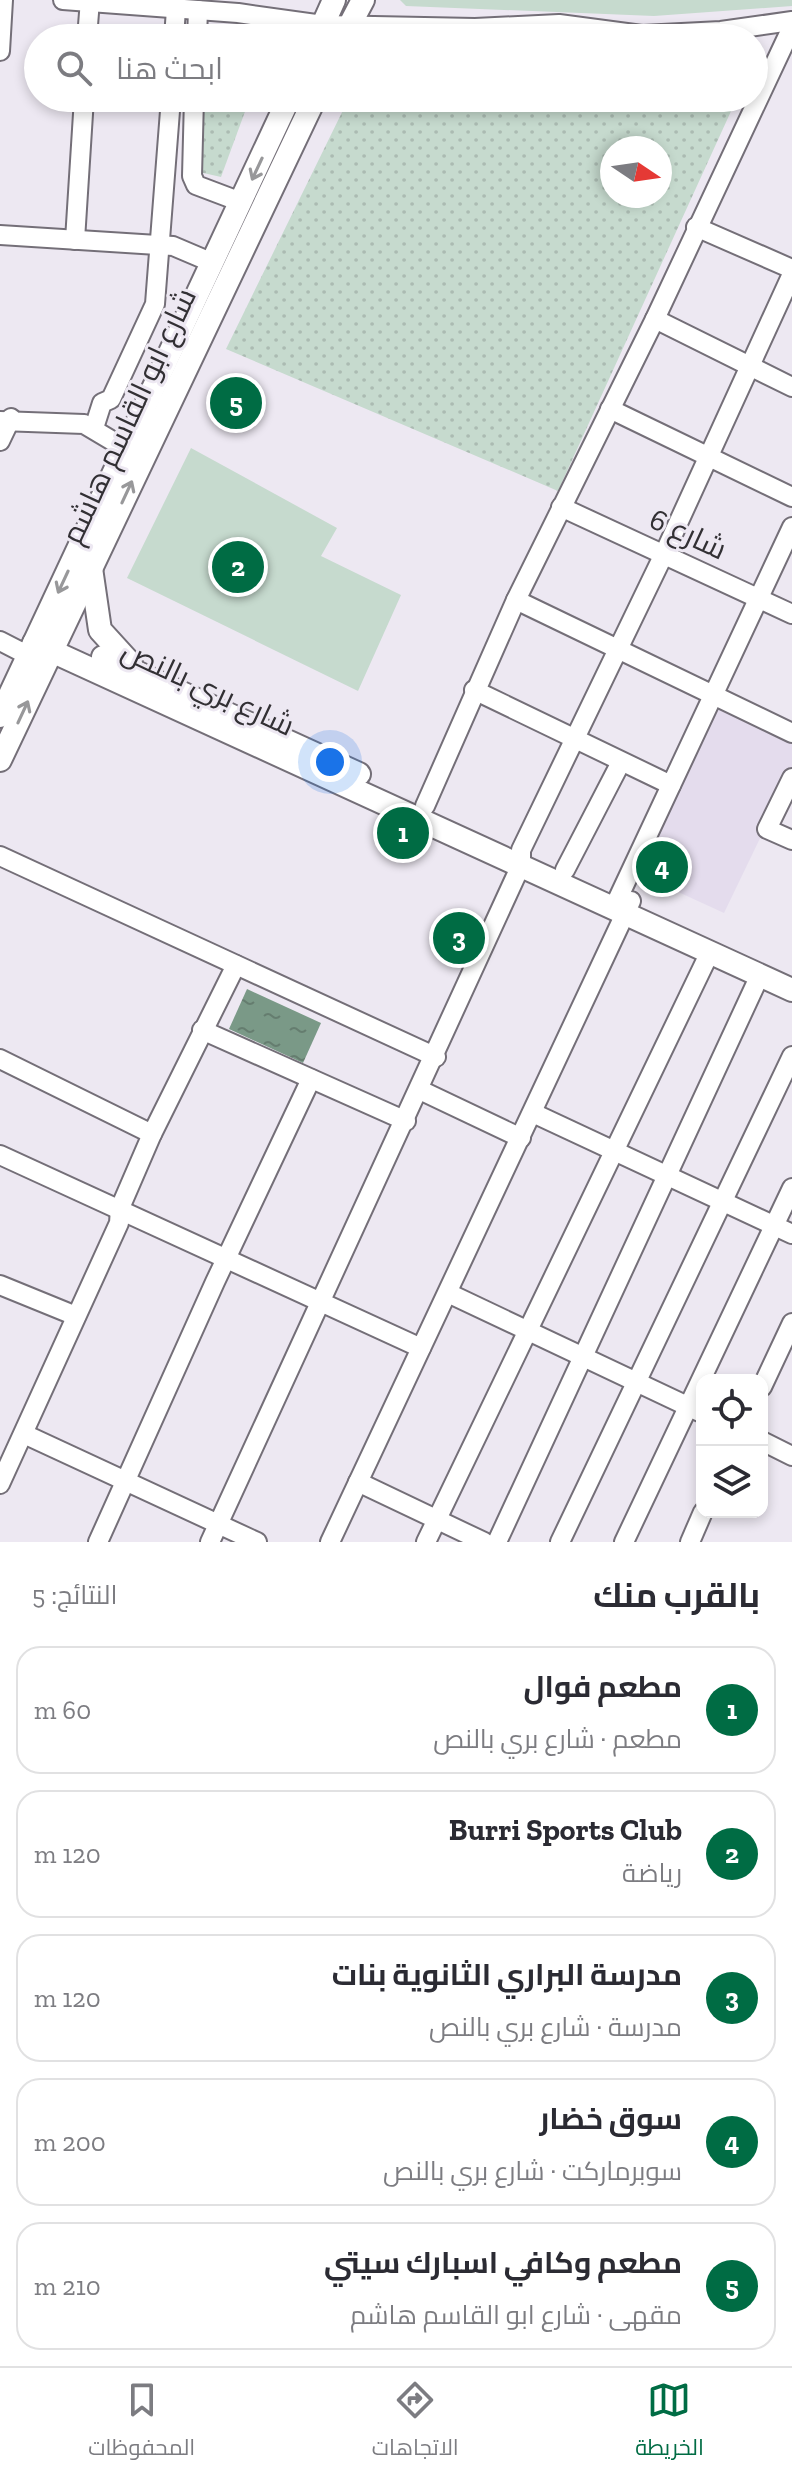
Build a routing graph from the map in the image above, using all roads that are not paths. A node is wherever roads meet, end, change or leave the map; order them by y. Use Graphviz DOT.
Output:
graph roads {
  1 [pos="3,0"];
  2 [pos="63,0"];
  3 [pos="334,0"];
  4 [pos="363,0"];
  5 [pos="90,1"];
  6 [pos="176,9"];
  7 [pos="198,10"];
  8 [pos="88,24"];
  9 [pos="175,24"];
  10 [pos="198,24"];
  11 [pos="276,24"];
  12 [pos="324,24"];
  13 [pos="350,24"];
  14 [pos="792,24"];
  15 [pos="768,26"];
  16 [pos="0,51"];
  17 [pos="768,75"];
  18 [pos="83,112"];
  19 [pos="170,112"];
  20 [pos="194,112"];
  21 [pos="283,112"];
  22 [pos="308,112"];
  23 [pos="750,112"];
  24 [pos="241,202"];
  25 [pos="696,227"];
  26 [pos="0,235"];
  27 [pos="75,240"];
  28 [pos="160,245"];
  29 [pos="213,263"];
  30 [pos="792,271"];
  31 [pos="655,319"];
  32 [pos="749,366"];
  33 [pos="792,387"];
  34 [pos="610,409"];
  35 [pos="5,419"];
  36 [pos="94,428"];
  37 [pos="0,441"];
  38 [pos="126,449"];
  39 [pos="707,455"];
  40 [pos="792,497"];
  41 [pos="561,507"];
  42 [pos="792,527"];
  43 [pos="664,554"];
  44 [pos="91,568"];
  45 [pos="759,598"];
  46 [pos="516,600"];
  47 [pos="792,614"];
  48 [pos="0,641"];
  49 [pos="43,647"];
  50 [pos="619,650"];
  51 [pos="137,671"];
  52 [pos="474,690"];
  53 [pos="713,697"];
  54 [pos="0,716"];
  55 [pos="792,733"];
  56 [pos="576,739"];
  57 [pos="0,760"];
  58 [pos="621,762"];
  59 [pos="792,778"];
  60 [pos="671,785"];
  61 [pos="425,806"];
  62 [pos="792,840"];
  63 [pos="0,856"];
  64 [pos="521,857"];
  65 [pos="565,870"];
  66 [pos="622,904"];
  67 [pos="710,952"];
  68 [pos="236,965"];
  69 [pos="792,974"];
  70 [pos="760,975"];
  71 [pos="792,990"];
  72 [pos="202,1030"];
  73 [pos="792,1056"];
  74 [pos="436,1057"];
  75 [pos="0,1059"];
  76 [pos="311,1079"];
  77 [pos="420,1090"];
  78 [pos="533,1113"];
  79 [pos="406,1121"];
  80 [pos="152,1134"];
  81 [pos="521,1138"];
  82 [pos="615,1151"];
  83 [pos="0,1155"];
  84 [pos="668,1176"];
  85 [pos="792,1188"];
  86 [pos="722,1201"];
  87 [pos="120,1208"];
  88 [pos="784,1230"];
  89 [pos="227,1256"];
  90 [pos="0,1285"];
  91 [pos="448,1293"];
  92 [pos="323,1301"];
  93 [pos="76,1316"];
  94 [pos="792,1323"];
  95 [pos="528,1331"];
  96 [pos="421,1348"];
  97 [pos="584,1357"];
  98 [pos="714,1374"];
  99 [pos="768,1374"];
  100 [pos="636,1382"];
  101 [pos="696,1410"];
  102 [pos="24,1434"];
  103 [pos="768,1444"];
  104 [pos="792,1456"];
  105 [pos="126,1481"];
  106 [pos="358,1482"];
  107 [pos="0,1484"];
  108 [pos="700,1518"];
  109 [pos="436,1519"];
  110 [pos="219,1523"];
  111 [pos="98,1542"];
  112 [pos="210,1542"];
  113 [pos="257,1542"];
  114 [pos="330,1542"];
  115 [pos="426,1542"];
  116 [pos="484,1542"];
  117 [pos="497,1542"];
  118 [pos="560,1542"];
  119 [pos="624,1542"];
  120 [pos="690,1542"];
  1 -- 16 [label="street"];
  2 -- 5 [label="street"];
  3 -- 12 [label="main road"];
  4 -- 13 [label="main road"];
  5 -- 6 [label="street"];
  5 -- 8 [label="street"];
  6 -- 7 [label="street"];
  6 -- 9 [label="street"];
  7 -- 10 [label="street"];
  7 -- 11 [label="street"];
  14 -- 15 [label="street"];
  14 -- 17 [label="street"];
  18 -- 27 [label="street"];
  19 -- 28 [label="street"];
  20 -- 24 [label="street"];
  21 -- 24 [label="main road, شارع ابو القاسم هاشم, one-way"];
  44 -- 22 [label="main road, شارع ابو القاسم هاشم, one-way"];
  23 -- 25 [label="street"];
  24 -- 29 [label="main road, شارع ابو القاسم هاشم"];
  25 -- 30 [label="street"];
  25 -- 31 [label="street"];
  26 -- 27 [label="street"];
  27 -- 28 [label="street"];
  28 -- 29 [label="street"];
  28 -- 36 [label="street"];
  29 -- 38 [label="main road, شارع ابو القاسم هاشم"];
  30 -- 32 [label="street"];
  31 -- 32 [label="street"];
  31 -- 34 [label="street"];
  32 -- 33 [label="street"];
  32 -- 39 [label="street"];
  34 -- 39 [label="street"];
  34 -- 41 [label="street"];
  35 -- 36 [label="street"];
  35 -- 37 [label="street"];
  36 -- 38 [label="street"];
  38 -- 49 [label="main road, شارع ابو القاسم هاشم, one-way"];
  39 -- 40 [label="street"];
  39 -- 43 [label="street"];
  41 -- 43 [label="street, شارع 6"];
  41 -- 46 [label="street"];
  42 -- 45 [label="street"];
  43 -- 45 [label="street, شارع 6"];
  43 -- 50 [label="street"];
  44 -- 49 [label="main road, شارع ابو القاسم هاشم"];
  44 -- 51 [label="main road"];
  45 -- 47 [label="street, شارع 6"];
  45 -- 53 [label="street"];
  46 -- 50 [label="street"];
  46 -- 52 [label="street"];
  48 -- 49 [label="street"];
  49 -- 51 [label="main road, شارع بري بالنص"];
  49 -- 54 [label="main road, شارع ابو القاسم هاشم"];
  57 -- 49 [label="main road, شارع ابو القاسم هاشم, one-way"];
  49 -- 64 [label="main road, شارع بري بالنص"];
  50 -- 53 [label="street"];
  50 -- 56 [label="street"];
  51 -- 61 [label="main road, شارع بري بالنص"];
  52 -- 56 [label="street"];
  52 -- 61 [label="street"];
  53 -- 55 [label="street"];
  53 -- 60 [label="street"];
  56 -- 58 [label="street"];
  56 -- 64 [label="street"];
  58 -- 60 [label="street"];
  58 -- 65 [label="street"];
  59 -- 62 [label="street"];
  60 -- 66 [label="street"];
  61 -- 64 [label="main road, شارع بري بالنص"];
  63 -- 68 [label="street"];
  64 -- 65 [label="main road, شارع بري بالنص"];
  64 -- 66 [label="main road, شارع بري بالنص"];
  64 -- 74 [label="street"];
  65 -- 66 [label="main road, شارع بري بالنص"];
  66 -- 67 [label="main road, شارع بري بالنص"];
  66 -- 69 [label="main road, شارع بري بالنص"];
  66 -- 78 [label="street"];
  67 -- 70 [label="main road, شارع بري بالنص"];
  67 -- 82 [label="street"];
  68 -- 72 [label="street"];
  68 -- 74 [label="street"];
  70 -- 71 [label="main road, شارع بري بالنص"];
  70 -- 84 [label="street"];
  72 -- 76 [label="street"];
  72 -- 80 [label="street"];
  73 -- 86 [label="street"];
  74 -- 77 [label="street"];
  75 -- 80 [label="street"];
  76 -- 79 [label="street"];
  76 -- 89 [label="street"];
  77 -- 79 [label="street"];
  77 -- 81 [label="street"];
  78 -- 81 [label="street"];
  78 -- 82 [label="street"];
  79 -- 92 [label="street"];
  80 -- 87 [label="street"];
  81 -- 91 [label="street"];
  82 -- 84 [label="street"];
  82 -- 95 [label="street"];
  83 -- 87 [label="street"];
  84 -- 86 [label="street"];
  84 -- 97 [label="street"];
  85 -- 88 [label="street"];
  86 -- 88 [label="street"];
  86 -- 100 [label="street"];
  87 -- 89 [label="street"];
  87 -- 93 [label="street"];
  88 -- 98 [label="street"];
  89 -- 92 [label="street"];
  89 -- 105 [label="street"];
  90 -- 93 [label="street"];
  91 -- 95 [label="street"];
  91 -- 96 [label="street"];
  92 -- 96 [label="street"];
  92 -- 110 [label="street"];
  93 -- 102 [label="street"];
  94 -- 99 [label="street"];
  95 -- 97 [label="street"];
  95 -- 109 [label="street"];
  96 -- 106 [label="street"];
  97 -- 100 [label="street"];
  97 -- 117 [label="street"];
  100 -- 101 [label="street"];
  100 -- 118 [label="street"];
  101 -- 119 [label="street"];
  102 -- 105 [label="street"];
  102 -- 107 [label="street"];
  103 -- 104 [label="street"];
  105 -- 110 [label="street"];
  105 -- 111 [label="street"];
  106 -- 109 [label="street"];
  106 -- 114 [label="street"];
  108 -- 120 [label="street"];
  109 -- 115 [label="street"];
  109 -- 116 [label="street"];
  110 -- 112 [label="street"];
  110 -- 113 [label="street"];
}
